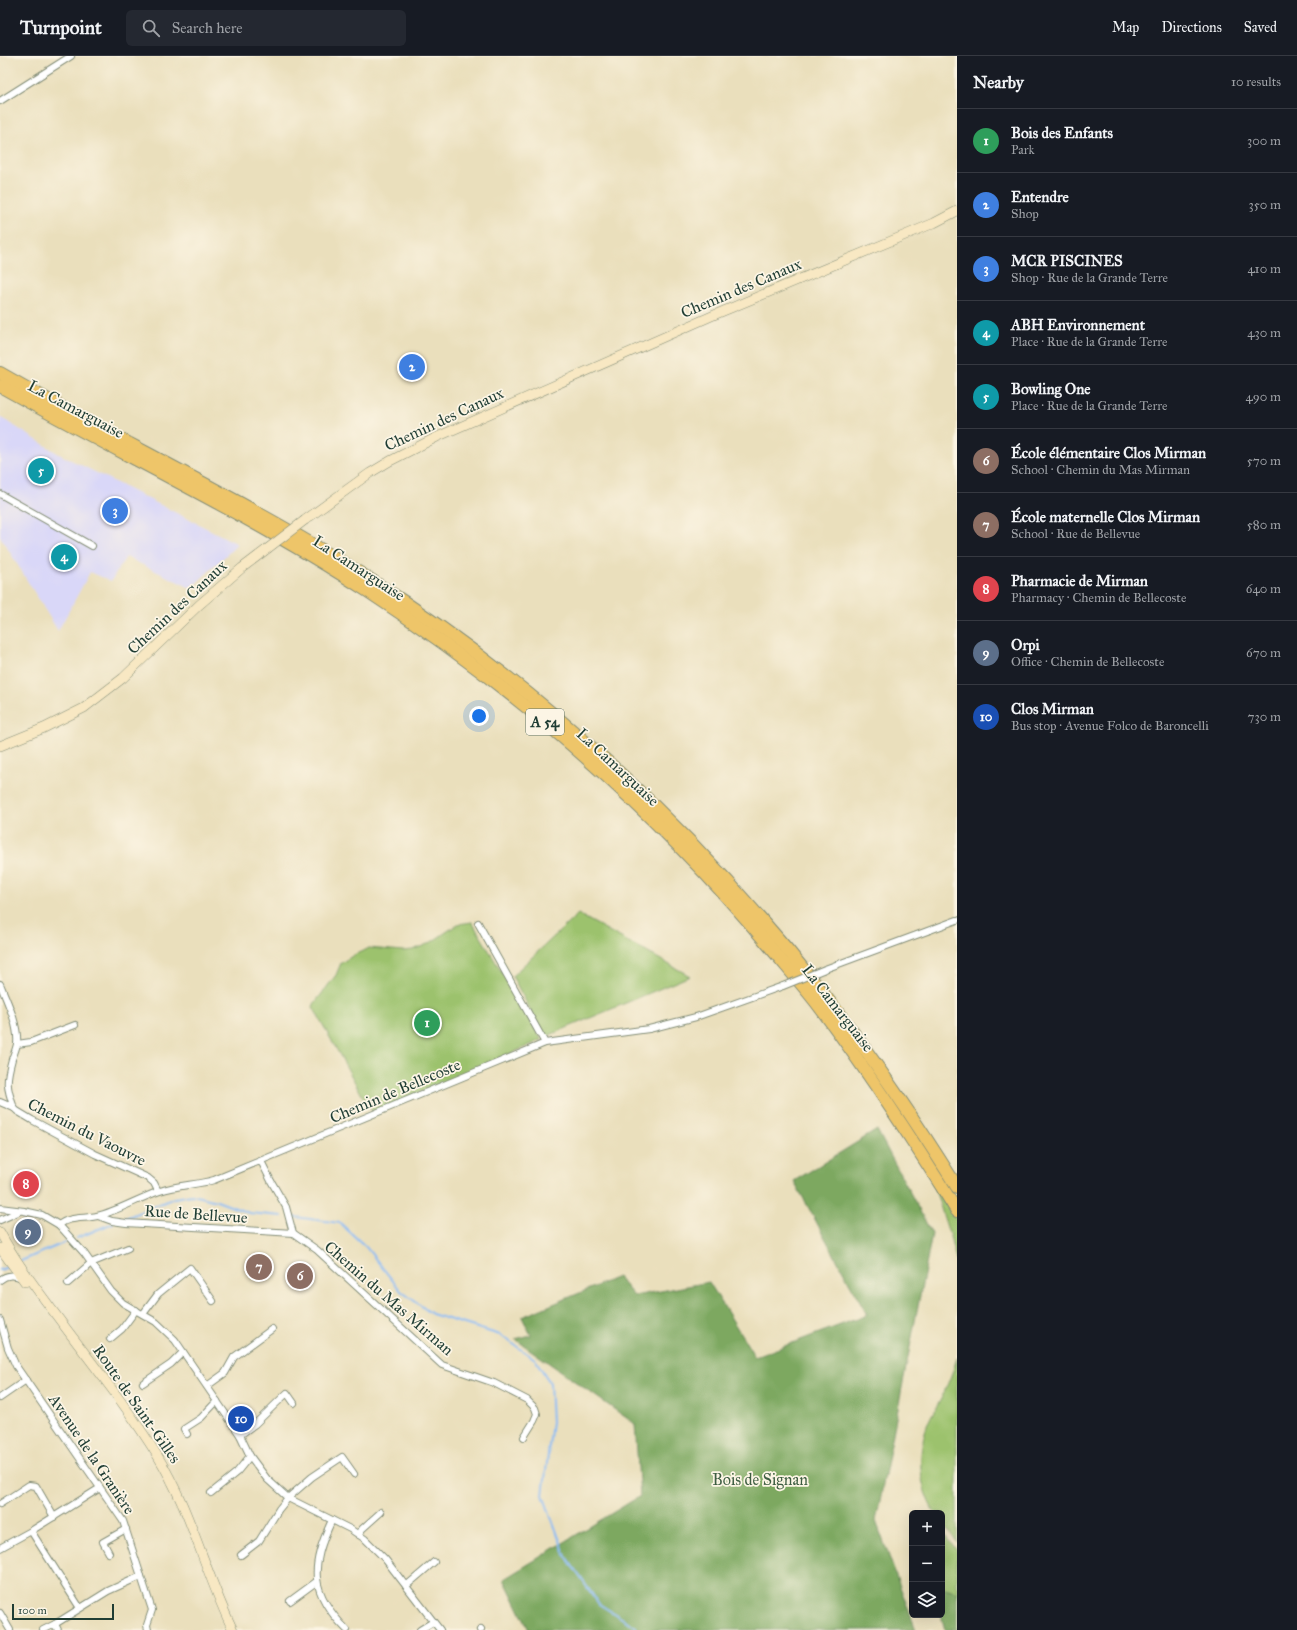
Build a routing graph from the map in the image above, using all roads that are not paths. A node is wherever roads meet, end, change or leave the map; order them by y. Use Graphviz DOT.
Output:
graph roads {
  1 [pos="71,56"];
  2 [pos="0,101"];
  3 [pos="957,210"];
  4 [pos="0,373"];
  5 [pos="0,386"];
  6 [pos="0,494"];
  7 [pos="92,546"];
  8 [pos="0,746"];
  9 [pos="957,920"];
  10 [pos="478,923"];
  11 [pos="0,984"];
  12 [pos="75,1025"];
  13 [pos="545,1043"];
  14 [pos="17,1044"];
  15 [pos="864,1068"];
  16 [pos="0,1102"];
  17 [pos="14,1108"];
  18 [pos="898,1126"];
  19 [pos="937,1155"];
  20 [pos="259,1162"];
  21 [pos="957,1181"];
  22 [pos="957,1187"];
  23 [pos="158,1191"];
  24 [pos="0,1208"];
  25 [pos="24,1211"];
  26 [pos="957,1211"];
  27 [pos="98,1216"];
  28 [pos="0,1220"];
  29 [pos="59,1225"];
  30 [pos="0,1232"];
  31 [pos="293,1233"];
  32 [pos="0,1248"];
  33 [pos="128,1248"];
  34 [pos="91,1263"];
  35 [pos="22,1278"];
  36 [pos="0,1280"];
  37 [pos="68,1283"];
  38 [pos="213,1302"];
  39 [pos="136,1310"];
  40 [pos="143,1314"];
  41 [pos="0,1320"];
  42 [pos="272,1329"];
  43 [pos="110,1339"];
  44 [pos="183,1352"];
  45 [pos="26,1380"];
  46 [pos="143,1383"];
  47 [pos="207,1386"];
  48 [pos="0,1398"];
  49 [pos="217,1401"];
  50 [pos="294,1403"];
  51 [pos="187,1434"];
  52 [pos="240,1435"];
  53 [pos="524,1437"];
  54 [pos="250,1456"];
  55 [pos="354,1474"];
  56 [pos="100,1488"];
  57 [pos="211,1493"];
  58 [pos="288,1498"];
  59 [pos="0,1504"];
  60 [pos="381,1512"];
  61 [pos="54,1517"];
  62 [pos="332,1520"];
  63 [pos="126,1529"];
  64 [pos="31,1531"];
  65 [pos="359,1535"];
  66 [pos="0,1548"];
  67 [pos="109,1552"];
  68 [pos="241,1555"];
  69 [pos="434,1562"];
  70 [pos="141,1576"];
  71 [pos="316,1582"];
  72 [pos="406,1586"];
  73 [pos="290,1601"];
  74 [pos="80,1608"];
  75 [pos="0,1613"];
  76 [pos="433,1622"];
  77 [pos="56,1627"];
  78 [pos="10,1630"];
  79 [pos="43,1630"];
  80 [pos="148,1630"];
  81 [pos="227,1630"];
  82 [pos="233,1630"];
  83 [pos="347,1630"];
  84 [pos="420,1630"];
  85 [pos="440,1630"];
  1 -- 2 [label="street"];
  3 -- 8 [label="main road, Chemin des Canaux, bridge"];
  4 -- 19 [label="highway, La Camarguaise / A 54"];
  5 -- 15 [label="highway, La Camarguaise / A 54"];
  6 -- 7 [label="street"];
  9 -- 13 [label="street, Chemin de Bellecoste, bridge"];
  10 -- 13 [label="street"];
  11 -- 14 [label="street"];
  12 -- 14 [label="street"];
  13 -- 20 [label="street, Chemin de Bellecoste"];
  14 -- 17 [label="street"];
  15 -- 18 [label="highway"];
  15 -- 26 [label="highway, La Camarguaise / A 54"];
  16 -- 17 [label="street, Chemin du Vaouvre"];
  17 -- 23 [label="street, Chemin du Vaouvre"];
  19 -- 21 [label="highway"];
  19 -- 22 [label="highway, La Camarguaise / A 54"];
  20 -- 23 [label="street, Chemin de Bellecoste"];
  20 -- 31 [label="street"];
  23 -- 27 [label="street, Chemin de Bellecoste"];
  24 -- 25 [label="street"];
  25 -- 28 [label="street"];
  25 -- 29 [label="street"];
  27 -- 29 [label="street, Chemin de Bellecoste"];
  27 -- 31 [label="street, Rue de Bellevue"];
  29 -- 34 [label="street"];
  30 -- 82 [label="main road, Route de Saint-Gilles"];
  31 -- 53 [label="street, Chemin du Mas Mirman"];
  32 -- 35 [label="main road, Route de Saint-Gilles"];
  33 -- 34 [label="street"];
  34 -- 37 [label="street"];
  34 -- 39 [label="street"];
  35 -- 36 [label="street"];
  35 -- 81 [label="main road, Route de Saint-Gilles"];
  38 -- 40 [label="street"];
  39 -- 40 [label="street"];
  39 -- 43 [label="street"];
  40 -- 44 [label="street"];
  41 -- 45 [label="street, Avenue de la Granière"];
  42 -- 47 [label="street"];
  44 -- 46 [label="street"];
  44 -- 47 [label="street"];
  45 -- 48 [label="street"];
  45 -- 56 [label="street, Avenue de la Granière"];
  47 -- 49 [label="street"];
  49 -- 51 [label="street"];
  49 -- 52 [label="street"];
  50 -- 52 [label="street"];
  52 -- 54 [label="street"];
  54 -- 57 [label="street"];
  54 -- 58 [label="street"];
  55 -- 58 [label="street"];
  56 -- 61 [label="street"];
  56 -- 63 [label="street, Avenue de la Granière"];
  58 -- 62 [label="street"];
  58 -- 68 [label="street"];
  59 -- 61 [label="street"];
  60 -- 65 [label="street"];
  61 -- 64 [label="street"];
  62 -- 65 [label="street"];
  62 -- 71 [label="street"];
  63 -- 67 [label="street"];
  63 -- 70 [label="street, Avenue de la Granière"];
  64 -- 66 [label="street"];
  64 -- 74 [label="street"];
  65 -- 72 [label="street"];
  69 -- 72 [label="street"];
  70 -- 74 [label="street"];
  70 -- 80 [label="street, Avenue de la Granière"];
  71 -- 73 [label="street"];
  71 -- 83 [label="street"];
  72 -- 76 [label="street"];
  74 -- 77 [label="street"];
  75 -- 78 [label="street"];
  76 -- 84 [label="street"];
  76 -- 85 [label="street"];
  77 -- 79 [label="street"];
}
